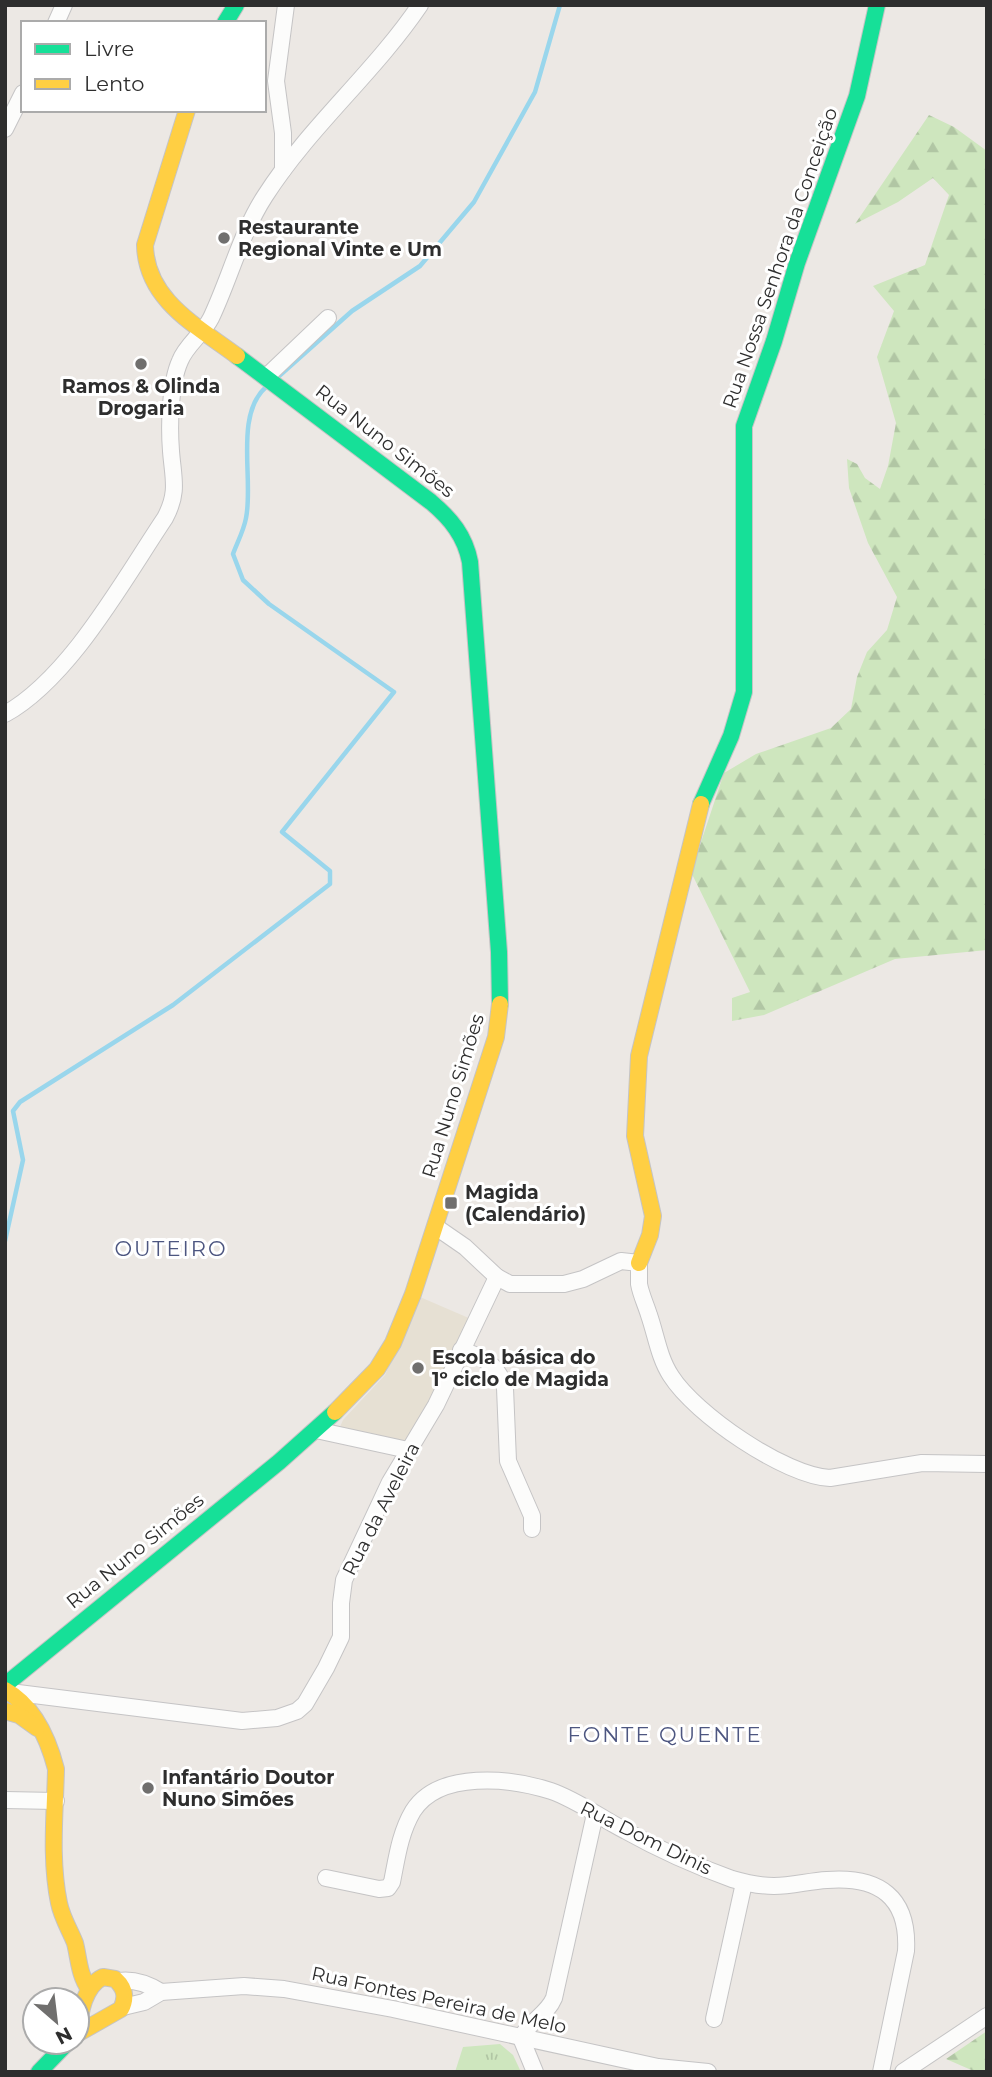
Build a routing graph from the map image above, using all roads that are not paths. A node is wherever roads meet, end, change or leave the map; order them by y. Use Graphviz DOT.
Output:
graph roads {
  1 [pos="64,5"];
  2 [pos="236,5"];
  3 [pos="286,5"];
  4 [pos="420,5"];
  5 [pos="877,5"];
  6 [pos="57,21"];
  7 [pos="226,21"];
  8 [pos="21,97"];
  9 [pos="186,112"];
  10 [pos="5,129"];
  11 [pos="283,170"];
  12 [pos="328,318"];
  13 [pos="203,331"];
  14 [pos="266,377"];
  15 [pos="5,714"];
  16 [pos="436,1227"];
  17 [pos="639,1263"];
  18 [pos="497,1278"];
  19 [pos="461,1350"];
  20 [pos="316,1430"];
  21 [pos="408,1450"];
  22 [pos="987,1464"];
  23 [pos="532,1529"];
  24 [pos="20,1666"];
  25 [pos="14,1693"];
  26 [pos="5,1711"];
  27 [pos="40,1730"];
  28 [pos="5,1800"];
  29 [pos="56,1801"];
  30 [pos="595,1814"];
  31 [pos="326,1878"];
  32 [pos="744,1883"];
  33 [pos="76,1947"];
  34 [pos="113,1979"];
  35 [pos="86,1986"];
  36 [pos="91,1990"];
  37 [pos="161,1993"];
  38 [pos="91,2002"];
  39 [pos="123,2007"];
  40 [pos="107,2015"];
  41 [pos="987,2016"];
  42 [pos="714,2019"];
  43 [pos="91,2025"];
  44 [pos="521,2038"];
  45 [pos="55,2056"];
  46 [pos="660,2069"];
  47 [pos="39,2072"];
  48 [pos="536,2072"];
  49 [pos="708,2072"];
  50 [pos="881,2072"];
  51 [pos="903,2072"];
  1 -- 6 [label="street"];
  2 -- 7 [label="street"];
  3 -- 11 [label="street"];
  4 -- 11 [label="street"];
  5 -- 17 [label="street, Rua Nossa Senhora da Conceição"];
  8 -- 10 [label="street"];
  9 -- 13 [label="street, Rua Nuno Simões"];
  11 -- 13 [label="street"];
  12 -- 14 [label="street"];
  13 -- 14 [label="street, Rua Nuno Simões"];
  13 -- 15 [label="street"];
  14 -- 16 [label="street, Rua Nuno Simões"];
  16 -- 18 [label="street"];
  16 -- 20 [label="street, Rua Nuno Simões"];
  17 -- 18 [label="street"];
  17 -- 22 [label="street"];
  18 -- 19 [label="street, Rua da Aveleira"];
  19 -- 21 [label="street, Rua da Aveleira"];
  19 -- 23 [label="street"];
  20 -- 21 [label="street"];
  20 -- 24 [label="street, Rua Nuno Simões"];
  21 -- 25 [label="street, Rua da Aveleira"];
  24 -- 25 [label="street, Rua Nuno Simões"];
  25 -- 27 [label="street"];
  26 -- 27 [label="street"];
  27 -- 29 [label="street"];
  28 -- 29 [label="street"];
  29 -- 33 [label="street"];
  30 -- 31 [label="street, Rua Dom Dinis"];
  30 -- 32 [label="street, Rua Dom Dinis"];
  30 -- 44 [label="street"];
  32 -- 42 [label="street"];
  32 -- 50 [label="street, Rua Dom Dinis"];
  33 -- 34 [label="street"];
  33 -- 35 [label="street"];
  34 -- 36 [label="street"];
  34 -- 37 [label="street, Rua Fontes Pereira de Melo"];
  34 -- 39 [label="street"];
  37 -- 39 [label="street, Rua Fontes Pereira de Melo"];
  37 -- 44 [label="street, Rua Fontes Pereira de Melo"];
  38 -- 40 [label="street"];
  39 -- 40 [label="street, Rua Fontes Pereira de Melo"];
  40 -- 43 [label="street, Rua Fontes Pereira de Melo"];
  41 -- 51 [label="street"];
  44 -- 46 [label="street, Rua Fontes Pereira de Melo"];
  44 -- 48 [label="street"];
  45 -- 47 [label="street, Rua Fontes Pereira de Melo"];
  46 -- 49 [label="street, Rua Fontes Pereira de Melo"];
}
